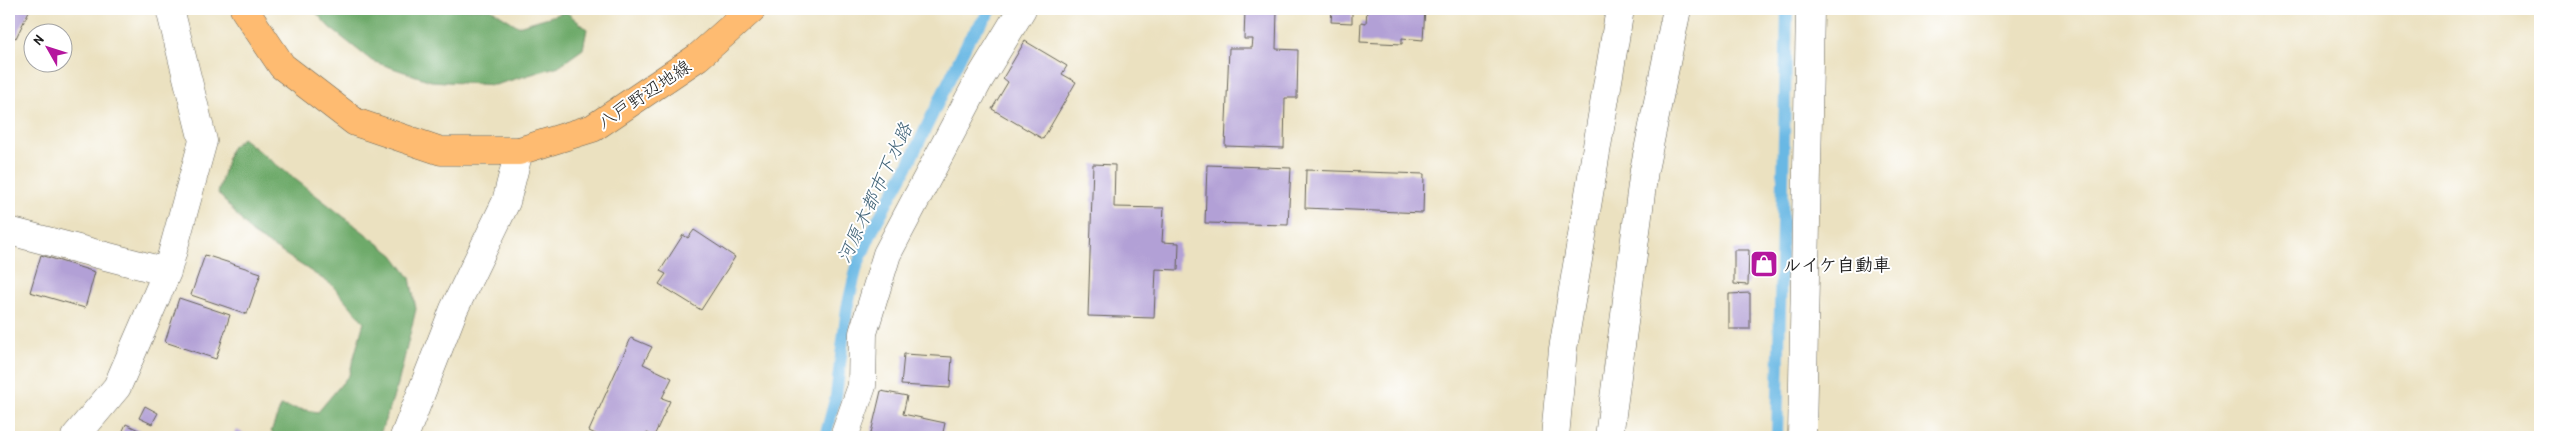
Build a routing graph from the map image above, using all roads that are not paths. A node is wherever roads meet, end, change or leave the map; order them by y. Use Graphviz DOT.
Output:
graph roads {
  1 [pos="170,9"];
  2 [pos="244,9"];
  3 [pos="752,9"];
  4 [pos="1022,9"];
  5 [pos="1620,9"];
  6 [pos="1677,9"];
  7 [pos="1810,9"];
  8 [pos="519,151"];
  9 [pos="9,231"];
  10 [pos="167,272"];
  11 [pos="75,437"];
  12 [pos="404,437"];
  13 [pos="844,437"];
  14 [pos="1556,437"];
  15 [pos="1609,437"];
  16 [pos="1802,437"];
  1 -- 10 [label="street"];
  2 -- 8 [label="main road, 八戸野辺地線"];
  3 -- 8 [label="main road, 八戸野辺地線"];
  4 -- 13 [label="street"];
  5 -- 14 [label="street"];
  6 -- 15 [label="street"];
  7 -- 16 [label="street"];
  8 -- 12 [label="street"];
  9 -- 10 [label="street"];
  10 -- 11 [label="street"];
}
